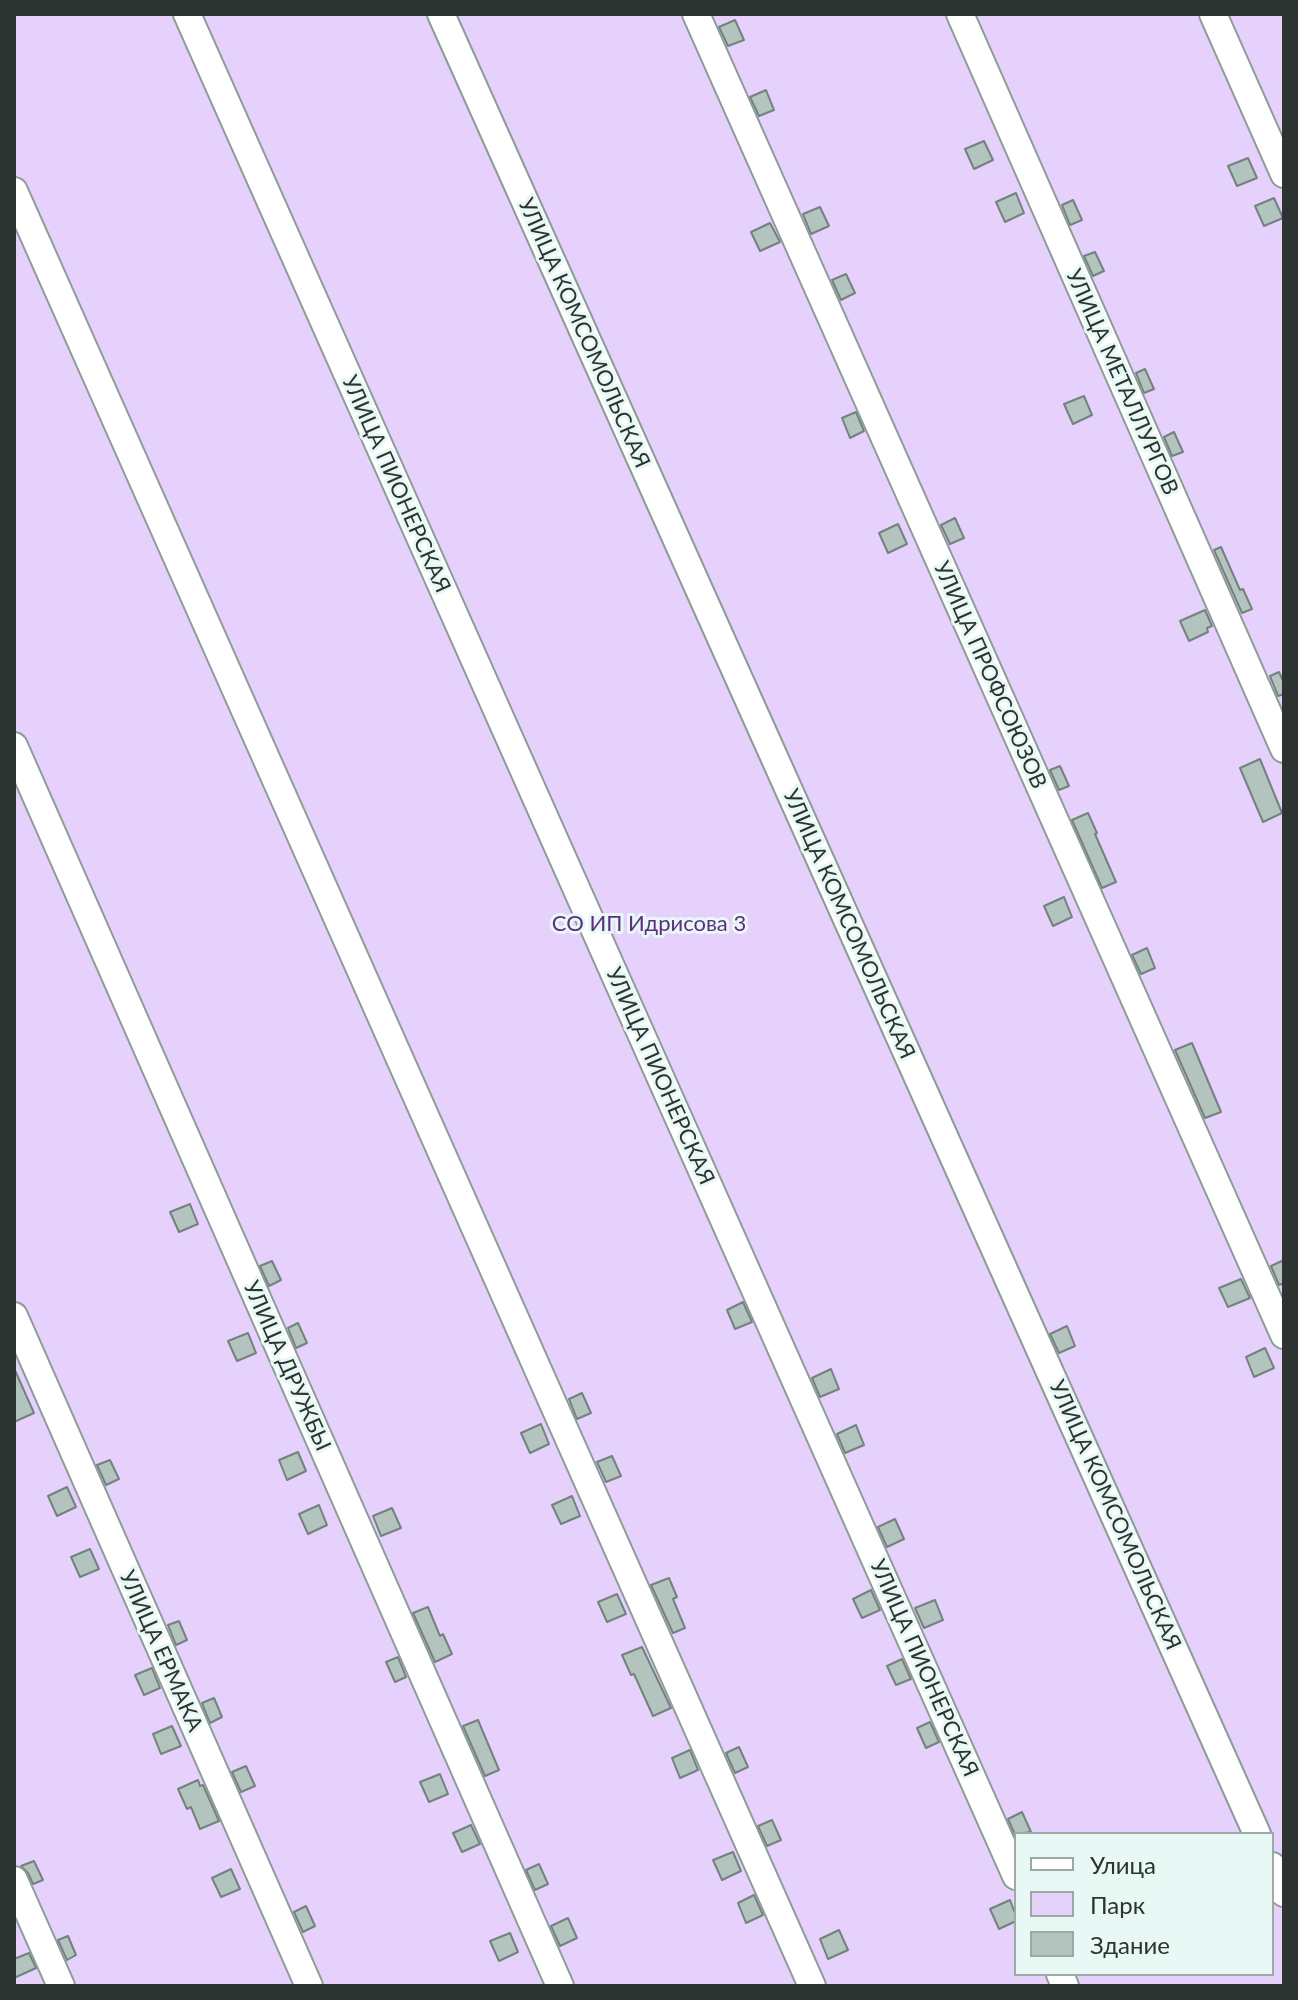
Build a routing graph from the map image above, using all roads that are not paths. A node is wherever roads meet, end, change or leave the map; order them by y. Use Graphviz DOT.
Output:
graph roads {
  1 [pos="187,14"];
  2 [pos="441,14"];
  3 [pos="696,14"];
  4 [pos="960,14"];
  5 [pos="1213,14"];
  6 [pos="1284,174"];
  7 [pos="14,191"];
  8 [pos="14,746"];
  9 [pos="1284,749"];
  10 [pos="14,1316"];
  11 [pos="1284,1335"];
  12 [pos="1256,1832"];
  13 [pos="1274,1870"];
  14 [pos="1014,1872"];
  15 [pos="14,1880"];
  16 [pos="1284,1893"];
  17 [pos="61,1986"];
  18 [pos="309,1986"];
  19 [pos="560,1986"];
  20 [pos="812,1986"];
  1 -- 14 [label="street, УЛИЦА ПИОНЕРСКАЯ"];
  2 -- 12 [label="street, УЛИЦА КОМСОМОЛЬСКАЯ"];
  3 -- 11 [label="street, УЛИЦА ПРОФСОЮЗОВ"];
  4 -- 9 [label="street, УЛИЦА МЕТАЛЛУРГОВ"];
  5 -- 6 [label="street"];
  7 -- 20 [label="street"];
  8 -- 19 [label="street, УЛИЦА ДРУЖБЫ"];
  10 -- 18 [label="street, УЛИЦА ЕРМАКА"];
  13 -- 16 [label="street"];
  15 -- 17 [label="street"];
}
